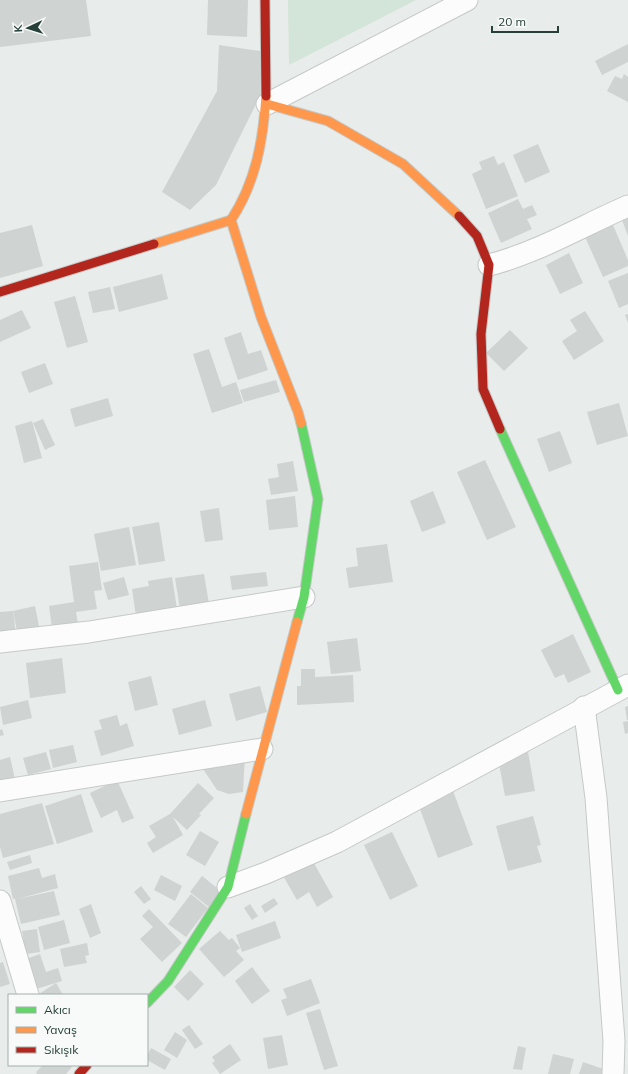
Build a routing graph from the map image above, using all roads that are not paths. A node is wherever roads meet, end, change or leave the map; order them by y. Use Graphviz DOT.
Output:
graph roads {
  1 [pos="265,0"];
  2 [pos="467,0"];
  3 [pos="267,104"];
  4 [pos="628,206"];
  5 [pos="231,220"];
  6 [pos="489,265"];
  7 [pos="0,292"];
  8 [pos="304,597"];
  9 [pos="0,642"];
  10 [pos="623,687"];
  11 [pos="584,707"];
  12 [pos="262,749"];
  13 [pos="0,791"];
  14 [pos="228,887"];
  15 [pos="0,901"];
  16 [pos="28,994"];
  17 [pos="148,1002"];
  18 [pos="86,1066"];
  19 [pos="79,1074"];
  20 [pos="613,1074"];
  1 -- 3 [label="street"];
  2 -- 3 [label="street"];
  3 -- 5 [label="street"];
  3 -- 6 [label="street"];
  4 -- 6 [label="street"];
  5 -- 7 [label="street"];
  5 -- 8 [label="street"];
  6 -- 10 [label="street"];
  8 -- 9 [label="street"];
  8 -- 12 [label="street"];
  10 -- 11 [label="street"];
  11 -- 14 [label="street"];
  11 -- 20 [label="street"];
  12 -- 13 [label="street"];
  12 -- 14 [label="street"];
  14 -- 17 [label="street"];
  15 -- 16 [label="street"];
  18 -- 19 [label="street"];
}
